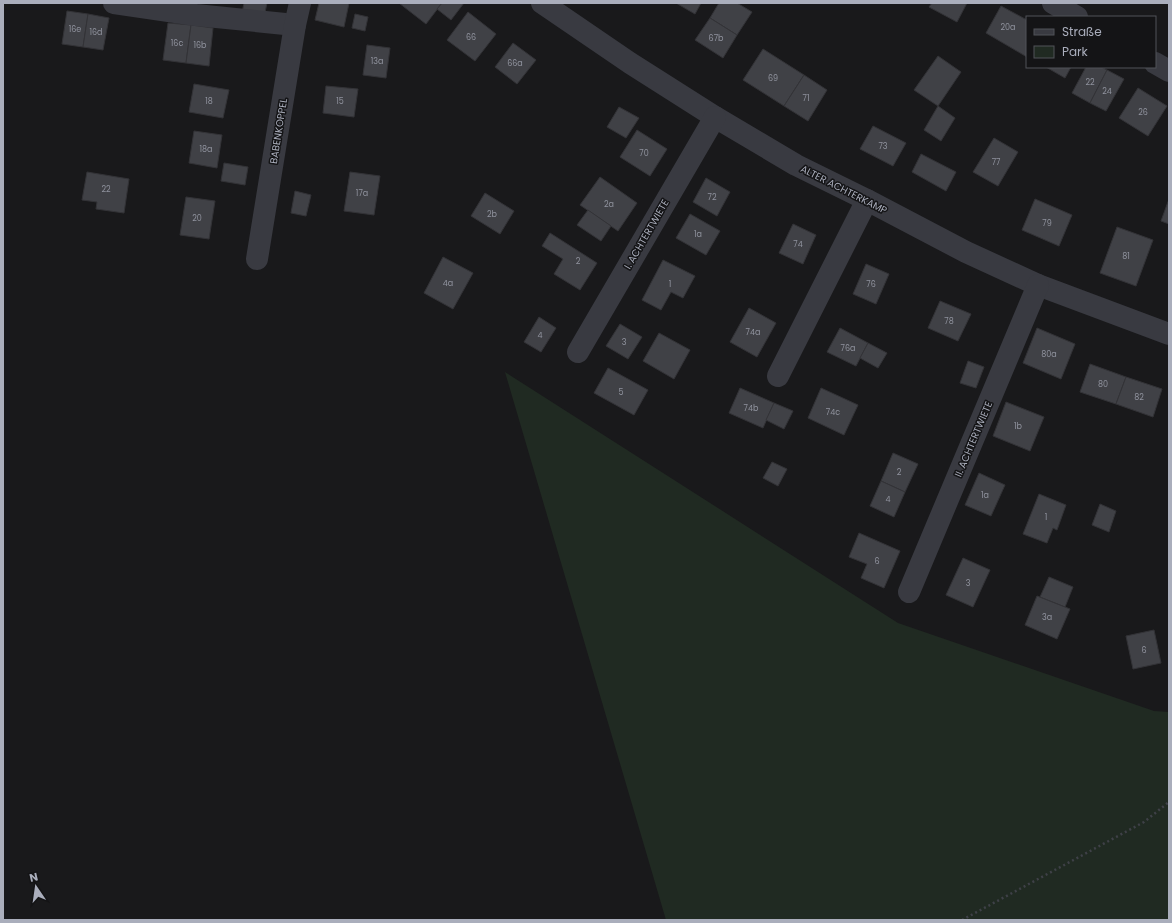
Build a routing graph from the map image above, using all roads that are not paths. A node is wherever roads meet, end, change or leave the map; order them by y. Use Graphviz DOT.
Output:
graph roads {
  1 [pos="114,3"];
  2 [pos="300,3"];
  3 [pos="542,3"];
  4 [pos="1053,3"];
  5 [pos="1074,16"];
  6 [pos="295,25"];
  7 [pos="1156,64"];
  8 [pos="1169,71"];
  9 [pos="715,117"];
  10 [pos="867,200"];
  11 [pos="257,259"];
  12 [pos="1038,285"];
  13 [pos="1169,334"];
  14 [pos="578,352"];
  15 [pos="778,376"];
  16 [pos="909,592"];
  1 -- 6 [label="street"];
  2 -- 6 [label="street, BABENKOPPEL"];
  3 -- 9 [label="street, ALTER ACHTERKAMP"];
  4 -- 5 [label="street"];
  6 -- 11 [label="street, BABENKOPPEL"];
  7 -- 8 [label="street"];
  9 -- 10 [label="street, ALTER ACHTERKAMP"];
  9 -- 14 [label="street, I. ACHTERTWIETE"];
  10 -- 12 [label="street, ALTER ACHTERKAMP"];
  10 -- 15 [label="street"];
  12 -- 13 [label="street, ALTER ACHTERKAMP"];
  12 -- 16 [label="street, II. ACHTERTWIETE"];
}
